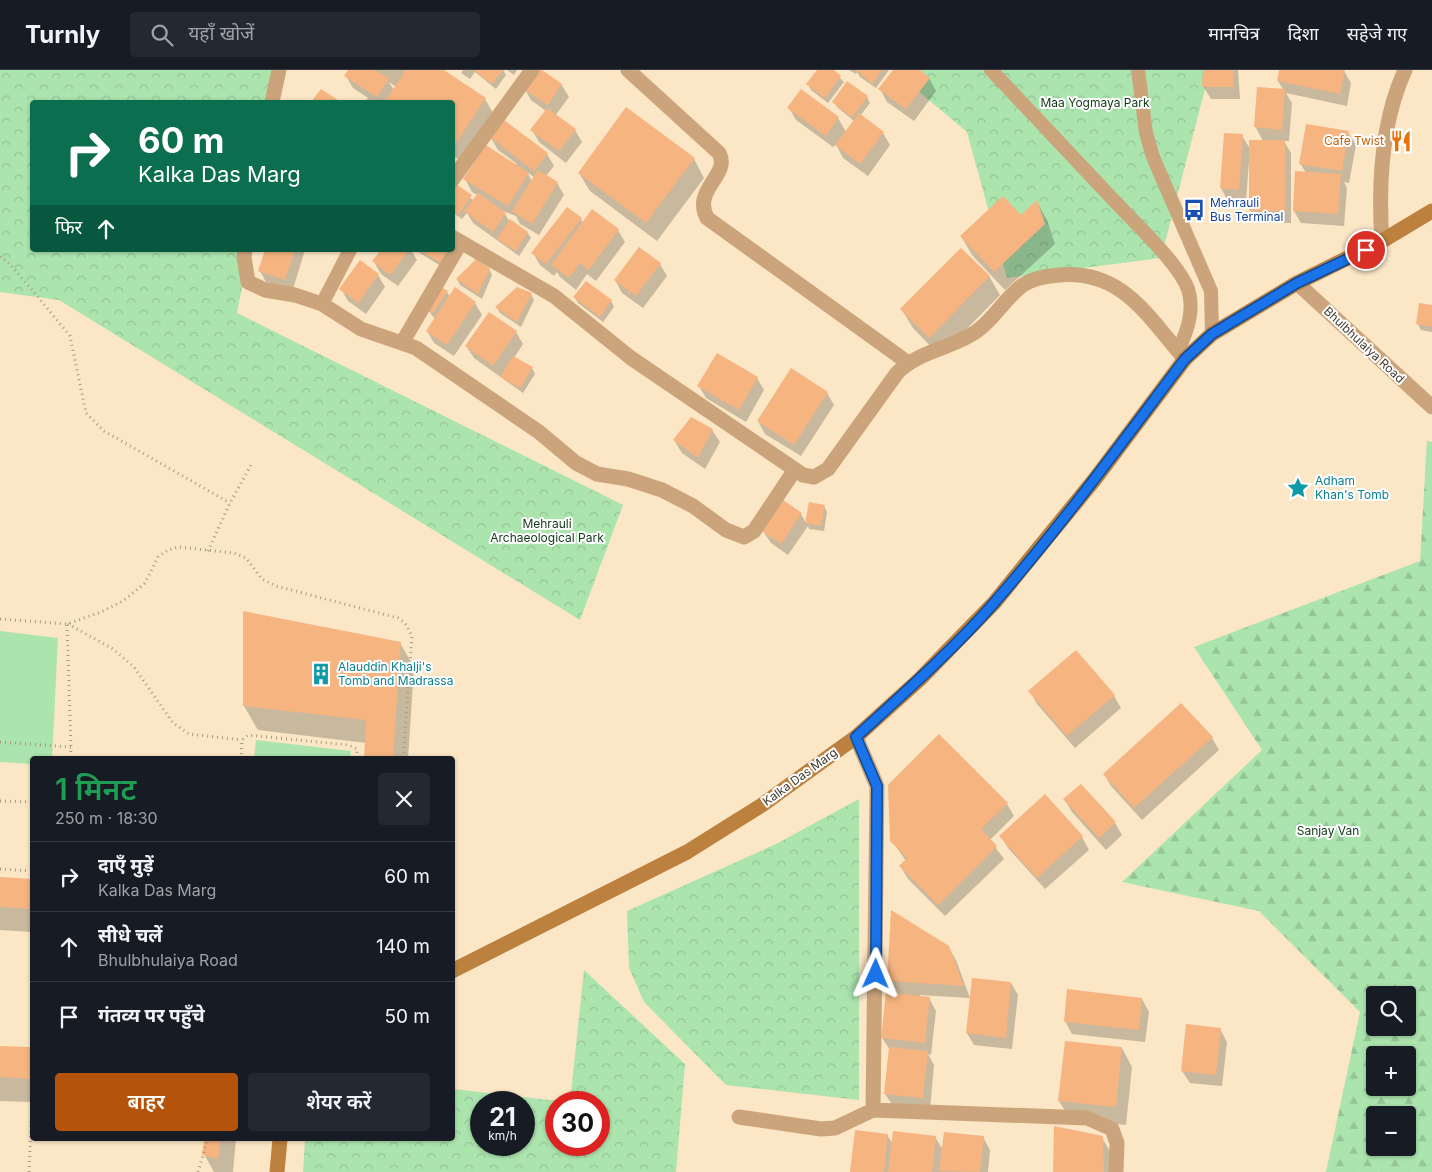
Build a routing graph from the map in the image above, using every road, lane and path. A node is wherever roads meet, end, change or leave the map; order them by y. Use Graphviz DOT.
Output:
graph roads {
  1 [pos="279,70"];
  2 [pos="532,70"];
  3 [pos="628,70"];
  4 [pos="991,70"];
  5 [pos="1138,70"];
  6 [pos="1405,70"];
  7 [pos="272,100"];
  8 [pos="455,176"];
  9 [pos="1432,211"];
  10 [pos="457,240"];
  11 [pos="1382,241"];
  12 [pos="245,252"];
  13 [pos="349,252"];
  14 [pos="451,252"];
  15 [pos="0,257"];
  16 [pos="1297,283"];
  17 [pos="322,304"];
  18 [pos="1212,334"];
  19 [pos="402,343"];
  20 [pos="1182,355"];
  21 [pos="908,362"];
  22 [pos="1432,407"];
  23 [pos="251,465"];
  24 [pos="794,471"];
  25 [pos="230,503"];
  26 [pos="208,551"];
  27 [pos="0,620"];
  28 [pos="67,624"];
  29 [pos="856,737"];
  30 [pos="242,740"];
  31 [pos="0,742"];
  32 [pos="71,747"];
  33 [pos="70,756"];
  34 [pos="241,756"];
  35 [pos="357,756"];
  36 [pos="403,756"];
  37 [pos="0,801"];
  38 [pos="30,802"];
  39 [pos="0,869"];
  40 [pos="30,871"];
  41 [pos="455,969"];
  42 [pos="873,1110"];
  43 [pos="740,1117"];
  44 [pos="30,1141"];
  45 [pos="207,1141"];
  46 [pos="280,1141"];
  47 [pos="29,1172"];
  48 [pos="198,1172"];
  49 [pos="277,1172"];
  50 [pos="1116,1172"];
  1 -- 7 [label="street"];
  2 -- 8 [label="street"];
  3 -- 21 [label="street"];
  4 -- 20 [label="lane"];
  5 -- 18 [label="lane"];
  6 -- 11 [label="street"];
  9 -- 11 [label="street"];
  10 -- 24 [label="street"];
  11 -- 16 [label="street"];
  12 -- 17 [label="street"];
  13 -- 17 [label="lane"];
  14 -- 19 [label="street"];
  15 -- 25 [label="path"];
  16 -- 18 [label="street"];
  16 -- 22 [label="street, Bhulbhulaiya Road"];
  17 -- 19 [label="street"];
  18 -- 20 [label="street, Kalka Das Marg"];
  19 -- 24 [label="street"];
  20 -- 21 [label="street"];
  20 -- 29 [label="street, Kalka Das Marg"];
  21 -- 24 [label="street"];
  23 -- 25 [label="path"];
  25 -- 26 [label="path"];
  26 -- 28 [label="path"];
  26 -- 36 [label="path"];
  27 -- 28 [label="path"];
  28 -- 30 [label="path"];
  28 -- 32 [label="path"];
  29 -- 41 [label="street, Kalka Das Marg"];
  29 -- 42 [label="street"];
  30 -- 34 [label="path"];
  30 -- 35 [label="path"];
  31 -- 32 [label="path"];
  32 -- 33 [label="path"];
  37 -- 38 [label="path"];
  39 -- 40 [label="path"];
  42 -- 43 [label="street"];
  42 -- 50 [label="street"];
  44 -- 47 [label="path"];
  45 -- 48 [label="path"];
  46 -- 49 [label="street"];
}
